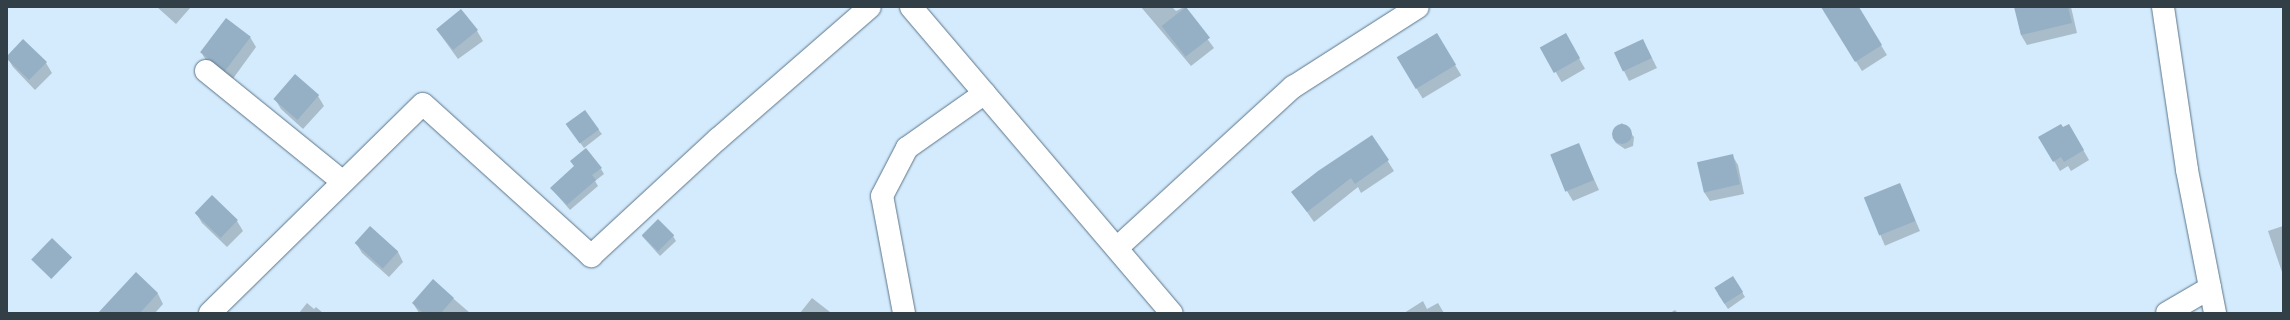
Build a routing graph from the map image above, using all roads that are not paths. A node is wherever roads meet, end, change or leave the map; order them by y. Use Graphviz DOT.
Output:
graph roads {
  1 [pos="870,7"];
  2 [pos="911,7"];
  3 [pos="1418,7"];
  4 [pos="2163,7"];
  5 [pos="206,71"];
  6 [pos="985,93"];
  7 [pos="342,182"];
  8 [pos="1117,248"];
  9 [pos="2210,288"];
  10 [pos="210,313"];
  11 [pos="904,313"];
  12 [pos="1172,313"];
  13 [pos="2167,313"];
  14 [pos="2215,313"];
  1 -- 7 [label="street"];
  2 -- 6 [label="street"];
  3 -- 8 [label="street"];
  4 -- 9 [label="street"];
  5 -- 7 [label="street"];
  6 -- 8 [label="street"];
  6 -- 11 [label="street"];
  7 -- 10 [label="street"];
  8 -- 12 [label="street"];
  9 -- 13 [label="street"];
  9 -- 14 [label="street"];
}
